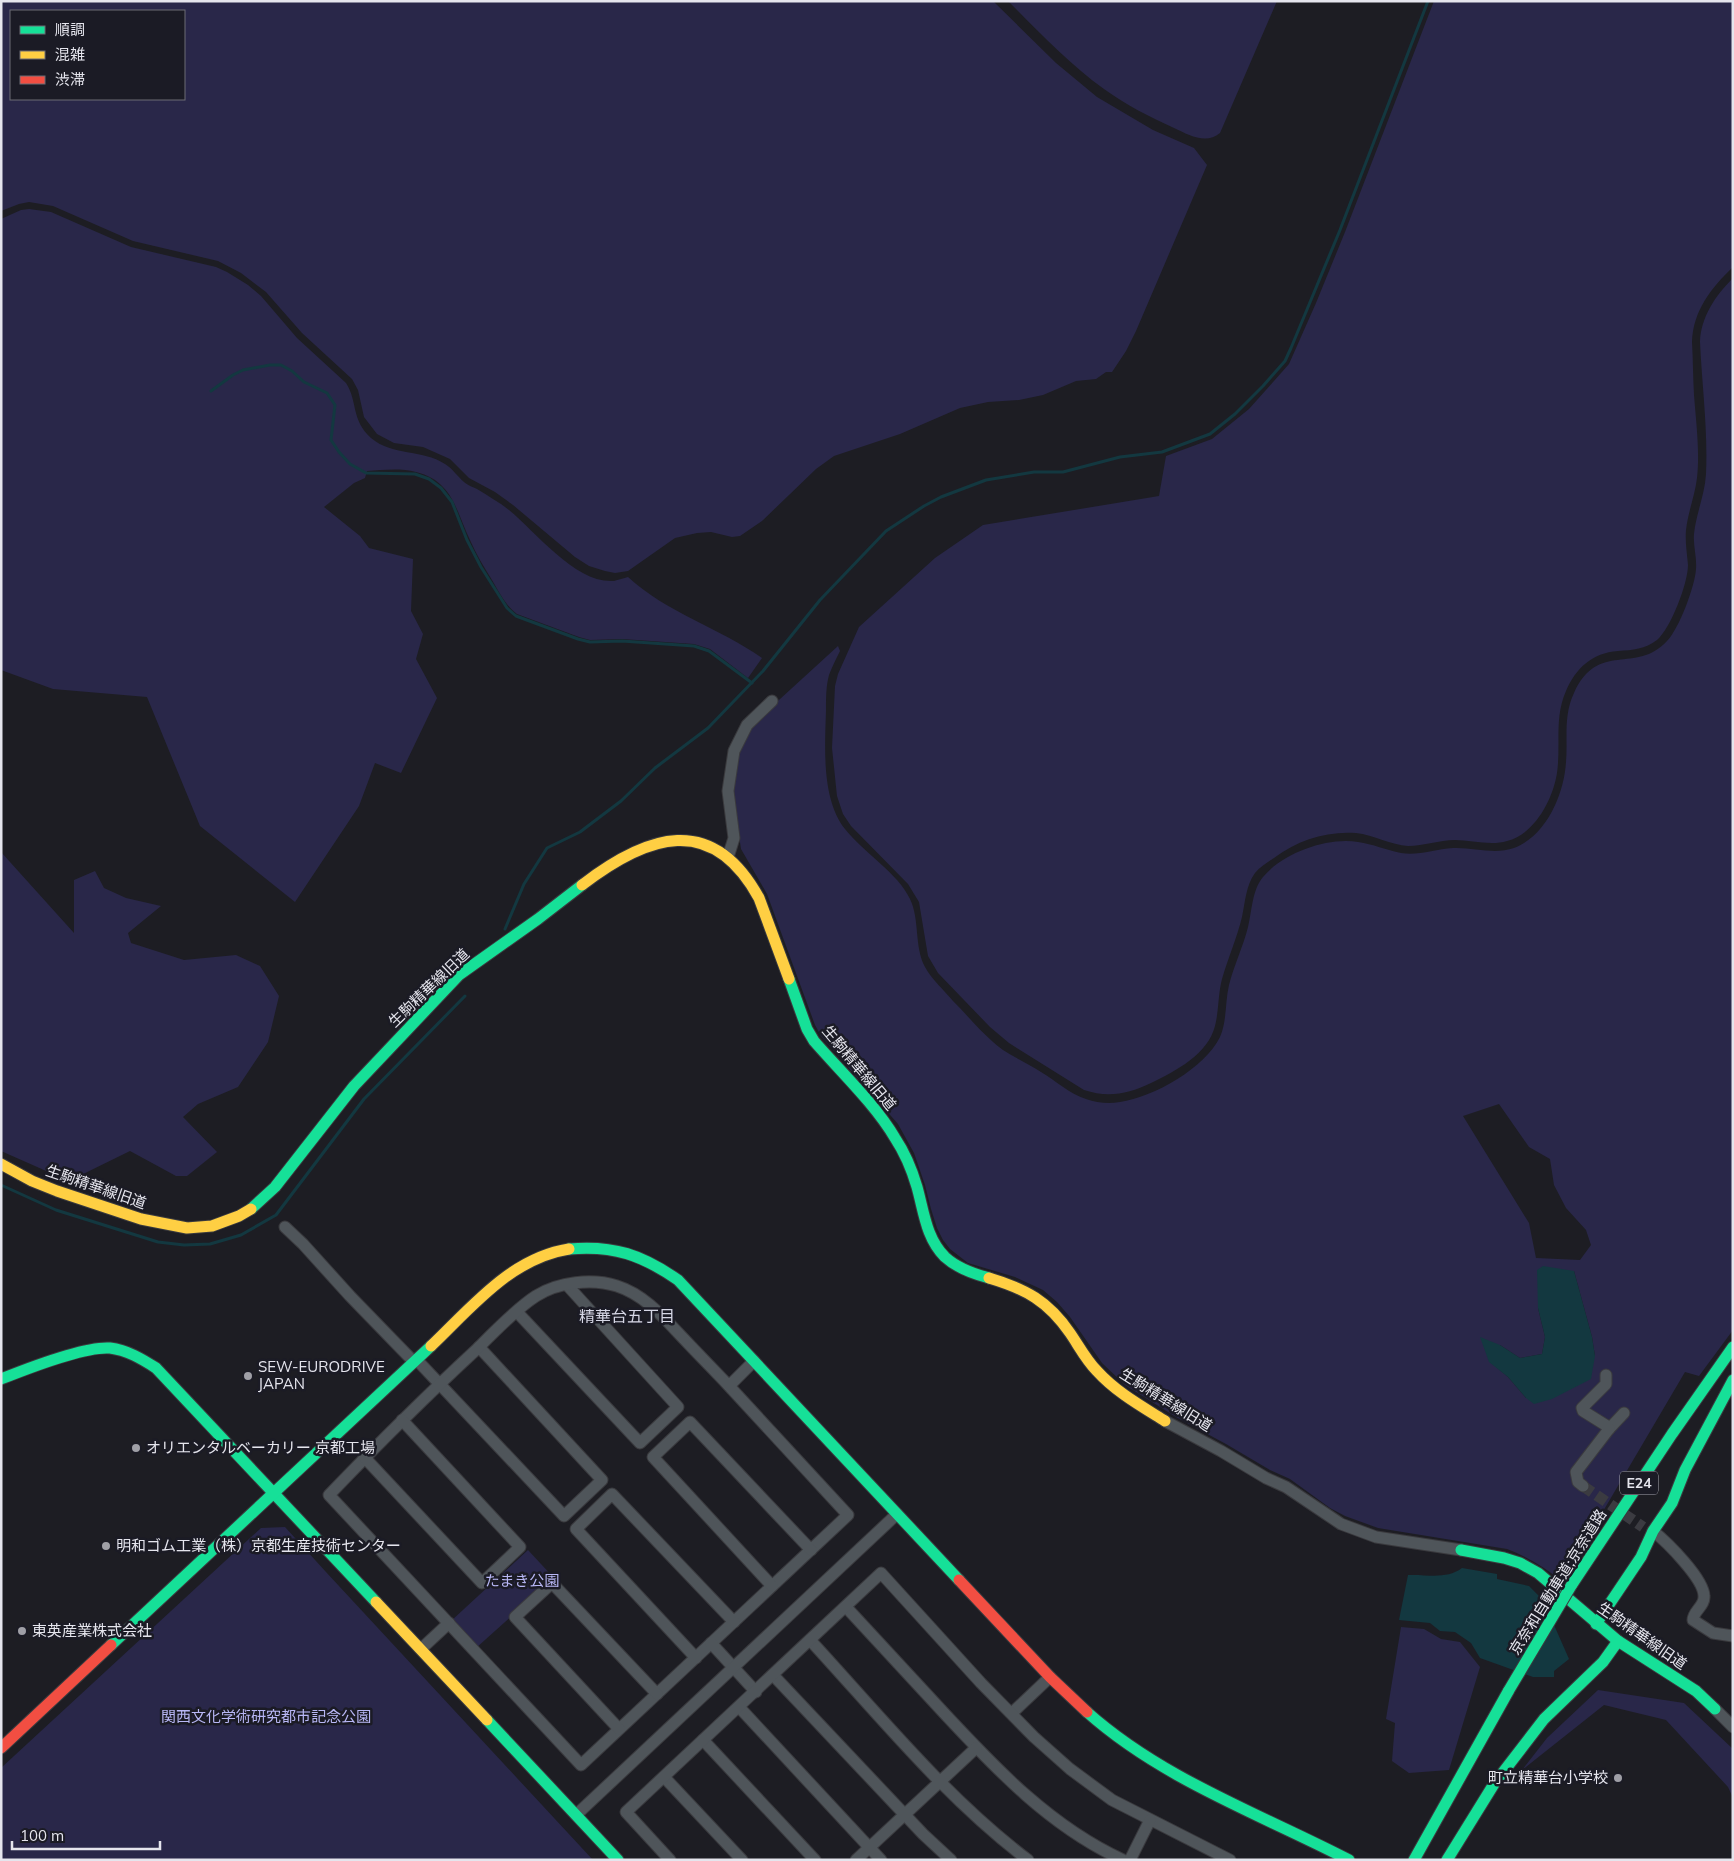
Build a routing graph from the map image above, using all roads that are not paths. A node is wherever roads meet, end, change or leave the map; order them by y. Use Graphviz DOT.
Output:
graph roads {
  1 [pos="772,701"];
  2 [pos="728,857"];
  3 [pos="1,1164"];
  4 [pos="285,1227"];
  5 [pos="567,1285"];
  6 [pos="517,1312"];
  7 [pos="479,1347"];
  8 [pos="1733,1347"];
  9 [pos="1733,1357"];
  10 [pos="415,1360"];
  11 [pos="754,1362"];
  12 [pos="1606,1375"];
  13 [pos="1,1379"];
  14 [pos="1733,1380"];
  15 [pos="1708,1382"];
  16 [pos="439,1384"];
  17 [pos="729,1386"];
  18 [pos="1624,1413"];
  19 [pos="402,1420"];
  20 [pos="1164,1421"];
  21 [pos="1609,1429"];
  22 [pos="365,1458"];
  23 [pos="1583,1486"];
  24 [pos="274,1493"];
  25 [pos="897,1514"];
  26 [pos="564,1516"];
  27 [pos="576,1529"];
  28 [pos="1649,1530"];
  29 [pos="811,1550"];
  30 [pos="1461,1550"];
  31 [pos="772,1586"];
  32 [pos="846,1607"];
  33 [pos="734,1622"];
  34 [pos="449,1624"];
  35 [pos="1596,1624"];
  36 [pos="1733,1636"];
  37 [pos="810,1640"];
  38 [pos="1618,1641"];
  39 [pos="711,1643"];
  40 [pos="421,1649"];
  41 [pos="696,1658"];
  42 [pos="733,1667"];
  43 [pos="774,1675"];
  44 [pos="1050,1677"];
  45 [pos="756,1692"];
  46 [pos="657,1694"];
  47 [pos="739,1707"];
  48 [pos="1715,1709"];
  49 [pos="1012,1713"];
  50 [pos="1733,1727"];
  51 [pos="619,1729"];
  52 [pos="703,1740"];
  53 [pos="1,1748"];
  54 [pos="976,1748"];
  55 [pos="664,1777"];
  56 [pos="940,1782"];
  57 [pos="1445,1805"];
  58 [pos="905,1814"];
  59 [pos="576,1815"];
  60 [pos="1150,1820"];
  61 [pos="869,1848"];
  62 [pos="618,1860"];
  63 [pos="670,1860"];
  64 [pos="742,1860"];
  65 [pos="815,1860"];
  66 [pos="856,1860"];
  67 [pos="880,1860"];
  68 [pos="950,1860"];
  69 [pos="1028,1860"];
  70 [pos="1123,1860"];
  71 [pos="1130,1860"];
  72 [pos="1230,1860"];
  73 [pos="1349,1860"];
  74 [pos="1414,1860"];
  75 [pos="1421,1860"];
  76 [pos="1447,1860"];
  1 -- 2 [label="street"];
  2 -- 3 [label="main road, 生駒精華線旧道"];
  2 -- 20 [label="main road, 生駒精華線旧道"];
  4 -- 10 [label="street"];
  5 -- 6 [label="street"];
  5 -- 6 [label="street"];
  5 -- 17 [label="street"];
  6 -- 7 [label="street"];
  7 -- 16 [label="street"];
  7 -- 26 [label="street"];
  8 -- 15 [label="main road, 京奈和自動車道;京奈道路 / E24"];
  9 -- 15 [label="main road, 京奈和自動車道;京奈道路 / E24"];
  10 -- 11 [label="main road"];
  10 -- 16 [label="street"];
  10 -- 24 [label="main road"];
  11 -- 17 [label="street"];
  11 -- 25 [label="main road"];
  12 -- 21 [label="street"];
  13 -- 24 [label="main road"];
  14 -- 28 [label="main road"];
  15 -- 57 [label="main road, 京奈和自動車道;京奈道路 / E24, bridge"];
  16 -- 19 [label="street"];
  16 -- 26 [label="street"];
  17 -- 29 [label="street"];
  18 -- 21 [label="street"];
  19 -- 22 [label="street"];
  19 -- 22 [label="street"];
  20 -- 30 [label="street, 生駒精華線旧道"];
  21 -- 23 [label="street"];
  22 -- 34 [label="street"];
  24 -- 40 [label="main road"];
  24 -- 53 [label="main road"];
  25 -- 42 [label="street"];
  25 -- 44 [label="main road"];
  26 -- 27 [label="street"];
  27 -- 33 [label="street"];
  27 -- 41 [label="street"];
  28 -- 35 [label="main road"];
  28 -- 36 [label="street"];
  29 -- 31 [label="street"];
  29 -- 31 [label="street"];
  30 -- 35 [label="main road, 生駒精華線旧道"];
  31 -- 33 [label="street"];
  32 -- 37 [label="street"];
  32 -- 49 [label="street"];
  32 -- 54 [label="street"];
  33 -- 39 [label="street"];
  34 -- 40 [label="street"];
  34 -- 51 [label="street"];
  35 -- 38 [label="main road, 生駒精華線旧道"];
  37 -- 43 [label="street"];
  37 -- 56 [label="street"];
  38 -- 48 [label="main road, 生駒精華線旧道"];
  38 -- 76 [label="main road"];
  39 -- 41 [label="street"];
  39 -- 42 [label="street"];
  40 -- 59 [label="main road"];
  41 -- 46 [label="street"];
  42 -- 45 [label="street"];
  42 -- 59 [label="street"];
  43 -- 45 [label="street"];
  43 -- 58 [label="street"];
  44 -- 49 [label="street"];
  44 -- 73 [label="main road"];
  45 -- 47 [label="street"];
  46 -- 51 [label="street"];
  46 -- 51 [label="street"];
  47 -- 52 [label="street"];
  47 -- 61 [label="street"];
  48 -- 50 [label="street, 生駒精華線旧道"];
  49 -- 60 [label="street"];
  52 -- 55 [label="street"];
  52 -- 65 [label="street"];
  54 -- 56 [label="street"];
  54 -- 70 [label="street"];
  55 -- 63 [label="street"];
  55 -- 64 [label="street"];
  56 -- 58 [label="street"];
  56 -- 69 [label="street"];
  57 -- 74 [label="main road, 京奈和自動車道;京奈道路 / E24"];
  57 -- 75 [label="main road, 京奈和自動車道;京奈道路 / E24"];
  58 -- 61 [label="street"];
  58 -- 68 [label="street"];
  59 -- 62 [label="main road"];
  60 -- 71 [label="street"];
  60 -- 72 [label="street"];
  61 -- 66 [label="street"];
  61 -- 67 [label="street"];
}
